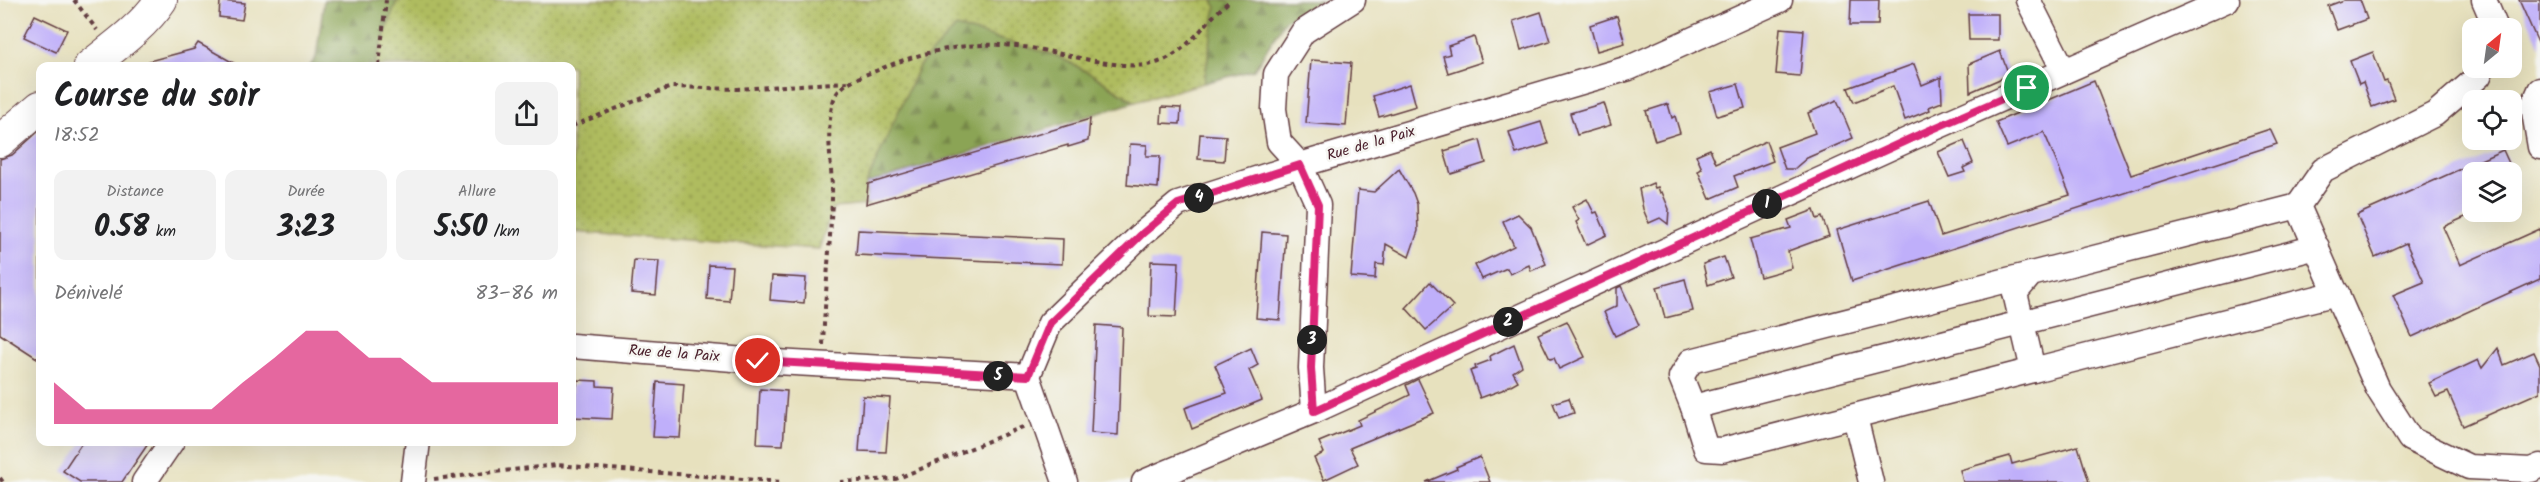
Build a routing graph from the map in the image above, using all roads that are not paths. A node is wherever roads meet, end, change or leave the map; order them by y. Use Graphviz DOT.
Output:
graph roads {
  1 [pos="161,0"];
  2 [pos="1353,0"];
  3 [pos="1780,0"];
  4 [pos="2028,0"];
  5 [pos="2227,0"];
  6 [pos="2484,0"];
  7 [pos="2492,18"];
  8 [pos="95,62"];
  9 [pos="2064,71"];
  10 [pos="2477,78"];
  11 [pos="2540,90"];
  12 [pos="36,110"];
  13 [pos="0,141"];
  14 [pos="2540,147"];
  15 [pos="1300,165"];
  16 [pos="2298,206"];
  17 [pos="2317,247"];
  18 [pos="2031,274"];
  19 [pos="2337,293"];
  20 [pos="2022,323"];
  21 [pos="576,346"];
  22 [pos="2034,370"];
  23 [pos="1028,376"];
  24 [pos="1694,407"];
  25 [pos="1314,411"];
  26 [pos="1855,417"];
  27 [pos="169,446"];
  28 [pos="417,446"];
  29 [pos="2536,468"];
  30 [pos="144,482"];
  31 [pos="413,482"];
  32 [pos="1065,482"];
  33 [pos="1144,482"];
  34 [pos="1871,482"];
  35 [pos="2507,482"];
  1 -- 8 [label="main road"];
  2 -- 15 [label="street"];
  3 -- 15 [label="street, Rue de la Paix"];
  4 -- 9 [label="street"];
  5 -- 9 [label="street"];
  6 -- 7 [label="street"];
  9 -- 25 [label="street"];
  10 -- 16 [label="street"];
  11 -- 14 [label="street"];
  12 -- 13 [label="main road"];
  15 -- 23 [label="street, Rue de la Paix"];
  15 -- 25 [label="street"];
  16 -- 17 [label="street"];
  16 -- 18 [label="street"];
  17 -- 19 [label="street"];
  17 -- 20 [label="street"];
  18 -- 20 [label="street"];
  18 -- 24 [label="street"];
  19 -- 22 [label="street"];
  19 -- 29 [label="street"];
  20 -- 22 [label="street"];
  20 -- 24 [label="street"];
  21 -- 23 [label="street, Rue de la Paix"];
  22 -- 26 [label="street"];
  23 -- 32 [label="street"];
  24 -- 26 [label="street"];
  25 -- 33 [label="street"];
  26 -- 34 [label="street"];
  27 -- 30 [label="street"];
  28 -- 31 [label="street"];
  29 -- 35 [label="street"];
}
